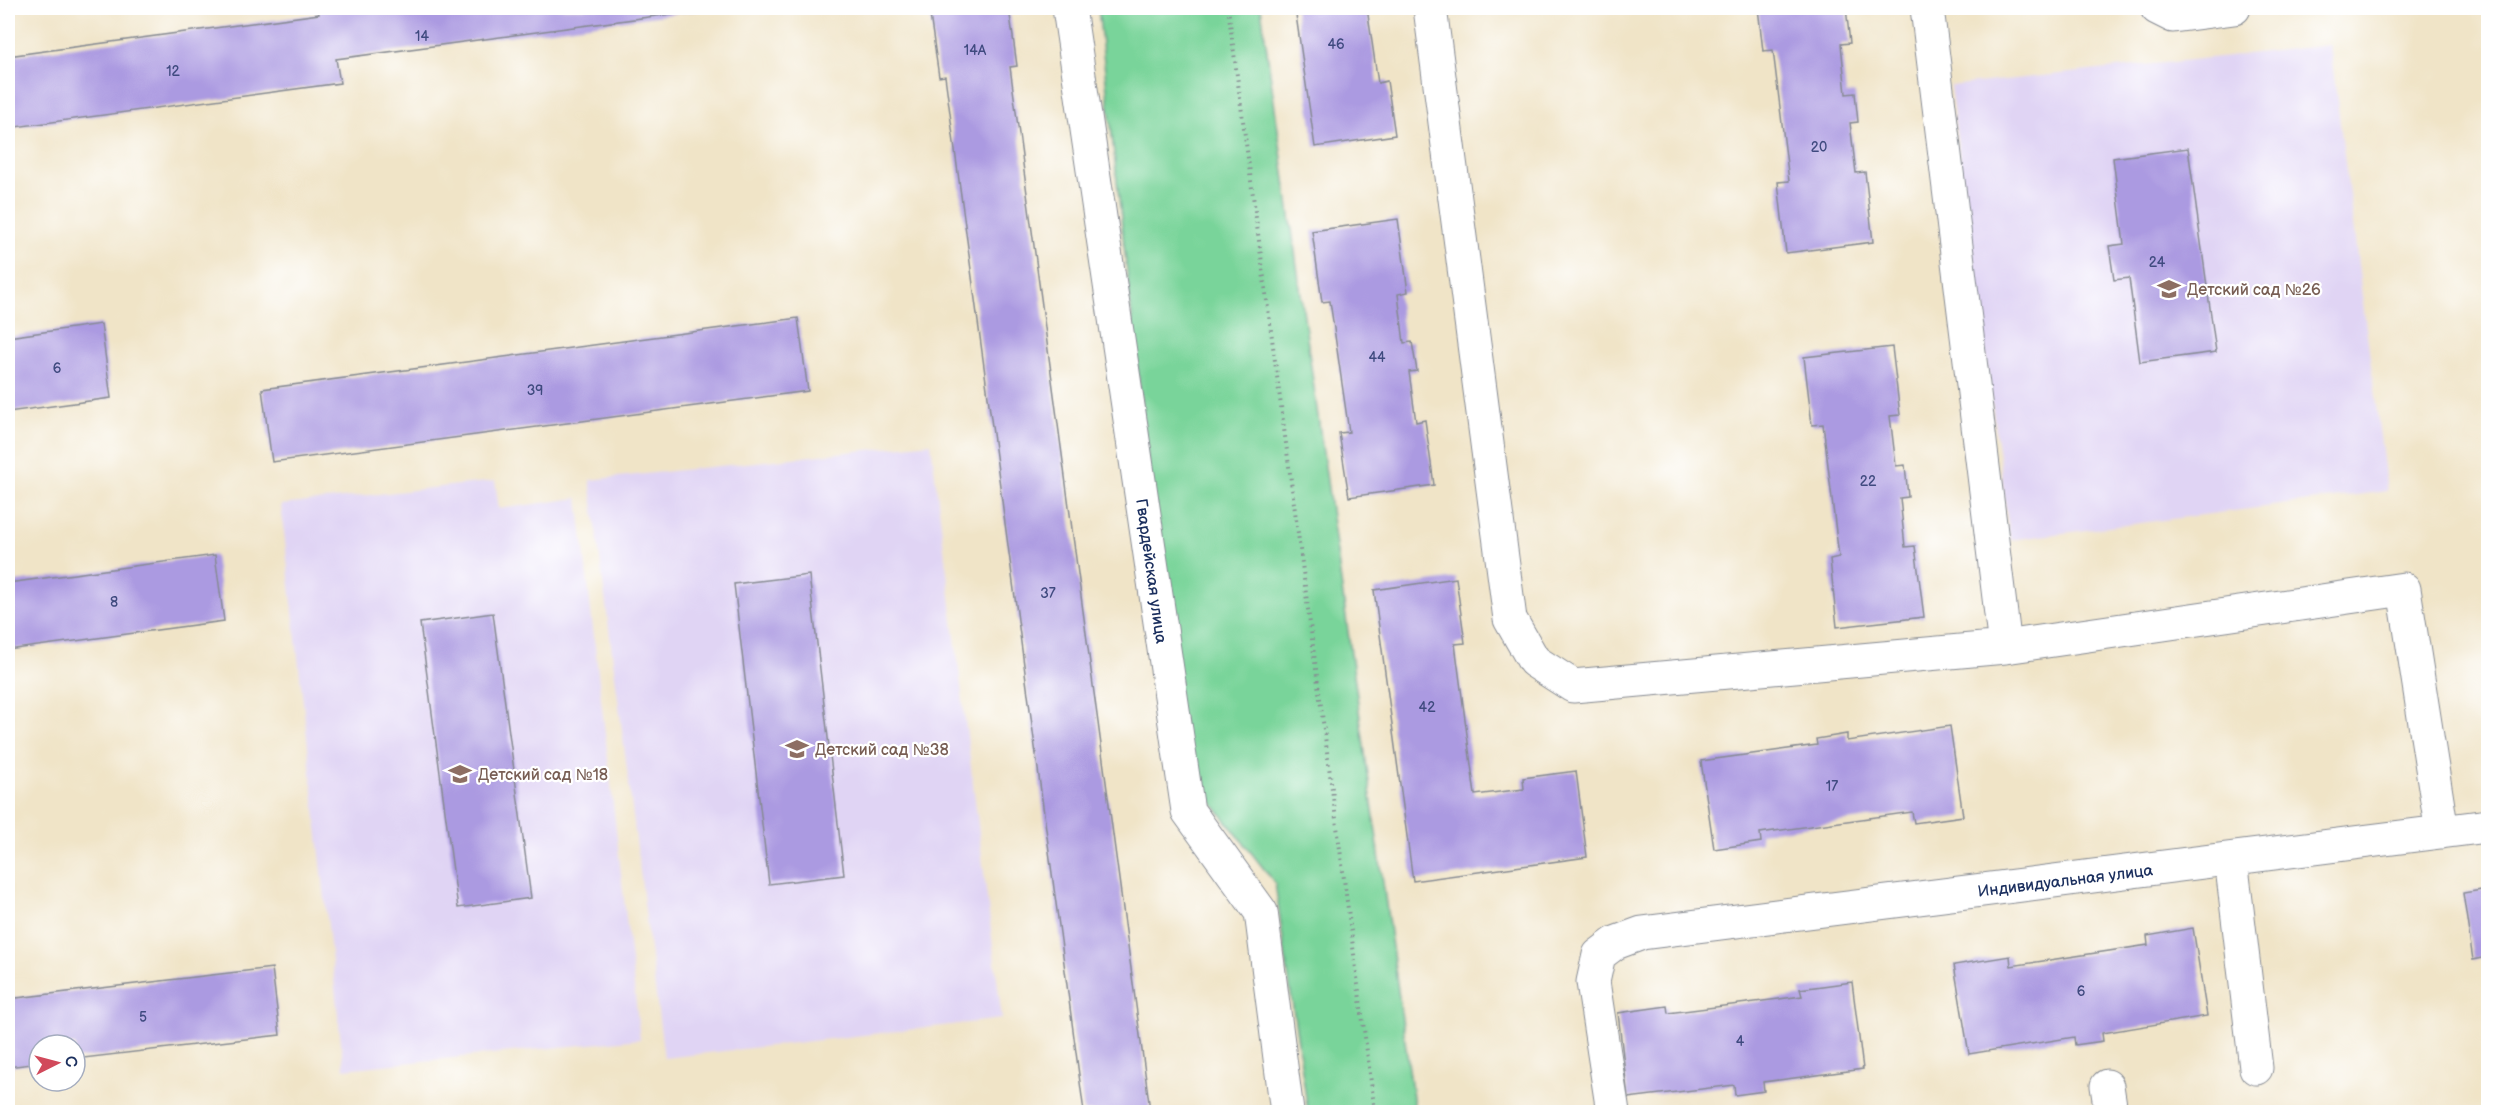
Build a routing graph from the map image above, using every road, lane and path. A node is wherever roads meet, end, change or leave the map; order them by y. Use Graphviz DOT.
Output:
graph roads {
  1 [pos="1070,8"];
  2 [pos="1228,8"];
  3 [pos="1430,8"];
  4 [pos="1927,8"];
  5 [pos="2157,8"];
  6 [pos="2234,8"];
  7 [pos="2005,647"];
  8 [pos="2488,826"];
  9 [pos="2442,832"];
  10 [pos="2231,859"];
  11 [pos="2256,1068"];
  12 [pos="1287,1113"];
  13 [pos="1375,1113"];
  14 [pos="1613,1113"];
  1 -- 12 [label="street, Гвардейская улица"];
  2 -- 13 [label="path"];
  3 -- 7 [label="street"];
  4 -- 7 [label="street"];
  5 -- 6 [label="street"];
  7 -- 9 [label="street"];
  8 -- 9 [label="street, Индивидуальная улица"];
  9 -- 10 [label="street, Индивидуальная улица"];
  10 -- 11 [label="street"];
  10 -- 14 [label="street, Индивидуальная улица"];
}
